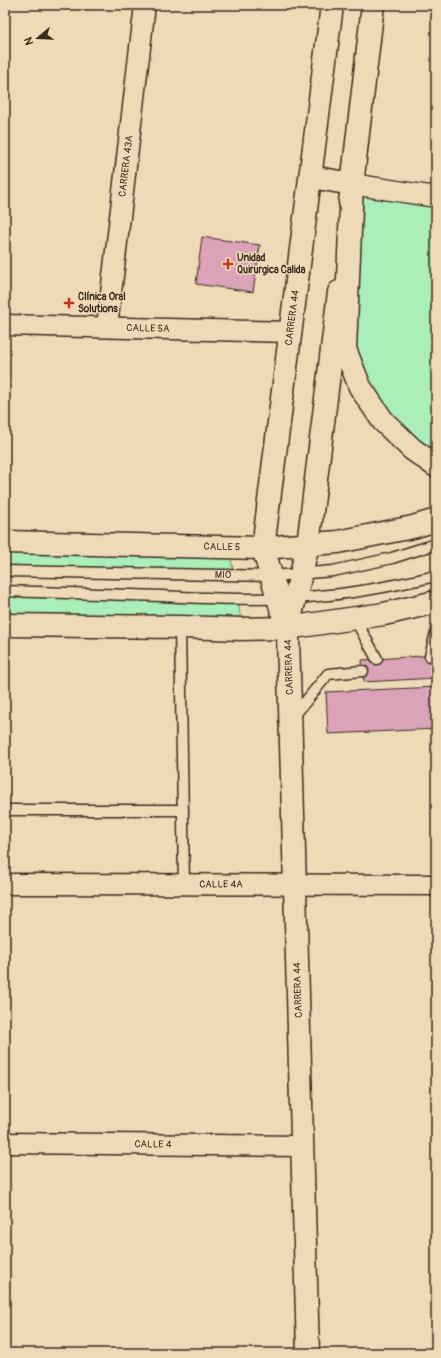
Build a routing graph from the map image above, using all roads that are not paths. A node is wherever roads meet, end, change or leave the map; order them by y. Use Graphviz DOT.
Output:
graph roads {
  1 [pos="145,5"];
  2 [pos="332,5"];
  3 [pos="373,5"];
  4 [pos="310,177"];
  5 [pos="352,184"];
  6 [pos="436,197"];
  7 [pos="5,325"];
  8 [pos="107,328"];
  9 [pos="291,332"];
  10 [pos="436,466"];
  11 [pos="436,520"];
  12 [pos="5,542"];
  13 [pos="436,544"];
  14 [pos="308,545"];
  15 [pos="264,548"];
  16 [pos="5,571"];
  17 [pos="301,574"];
  18 [pos="272,576"];
  19 [pos="436,576"];
  20 [pos="5,590"];
  21 [pos="287,598"];
  22 [pos="436,602"];
  23 [pos="355,619"];
  24 [pos="5,625"];
  25 [pos="180,626"];
  26 [pos="287,628"];
  27 [pos="436,632"];
  28 [pos="430,656"];
  29 [pos="377,659"];
  30 [pos="363,671"];
  31 [pos="290,720"];
  32 [pos="5,810"];
  33 [pos="182,810"];
  34 [pos="5,884"];
  35 [pos="184,885"];
  36 [pos="295,885"];
  37 [pos="436,885"];
  38 [pos="5,1143"];
  39 [pos="302,1146"];
  40 [pos="308,1353"];
  1 -- 8 [label="street, CARRERA 43A"];
  2 -- 4 [label="main road, CARRERA 44"];
  3 -- 5 [label="main road, CARRERA 44"];
  4 -- 5 [label="main road"];
  4 -- 9 [label="main road, CARRERA 44"];
  5 -- 6 [label="street"];
  5 -- 10 [label="main road"];
  5 -- 14 [label="main road, CARRERA 44"];
  7 -- 8 [label="street, CALLE 5A"];
  8 -- 9 [label="street, CALLE 5A"];
  9 -- 15 [label="main road, CARRERA 44"];
  11 -- 14 [label="main road, CALLE 5"];
  12 -- 15 [label="main road, CALLE 5"];
  13 -- 17 [label="lane, MIO"];
  14 -- 15 [label="main road, CALLE 5"];
  14 -- 17 [label="main road, CARRERA 44"];
  15 -- 18 [label="main road, CARRERA 44"];
  16 -- 18 [label="lane, MIO"];
  17 -- 18 [label="lane, MIO"];
  17 -- 21 [label="main road, CARRERA 44"];
  18 -- 21 [label="main road, CARRERA 44"];
  19 -- 21 [label="lane"];
  20 -- 21 [label="lane"];
  21 -- 26 [label="main road, CARRERA 44"];
  22 -- 23 [label="main road"];
  23 -- 26 [label="main road"];
  23 -- 29 [label="lane"];
  24 -- 25 [label="main road"];
  25 -- 26 [label="main road"];
  25 -- 33 [label="lane"];
  26 -- 31 [label="main road, CARRERA 44"];
  27 -- 28 [label="lane"];
  30 -- 31 [label="lane"];
  31 -- 36 [label="main road, CARRERA 44"];
  32 -- 33 [label="lane"];
  33 -- 35 [label="lane"];
  34 -- 35 [label="street, CALLE 4A"];
  35 -- 36 [label="street, CALLE 4A"];
  36 -- 37 [label="street, CALLE 4A"];
  36 -- 39 [label="main road, CARRERA 44"];
  38 -- 39 [label="street, CALLE 4"];
  39 -- 40 [label="main road, CARRERA 44"];
}
